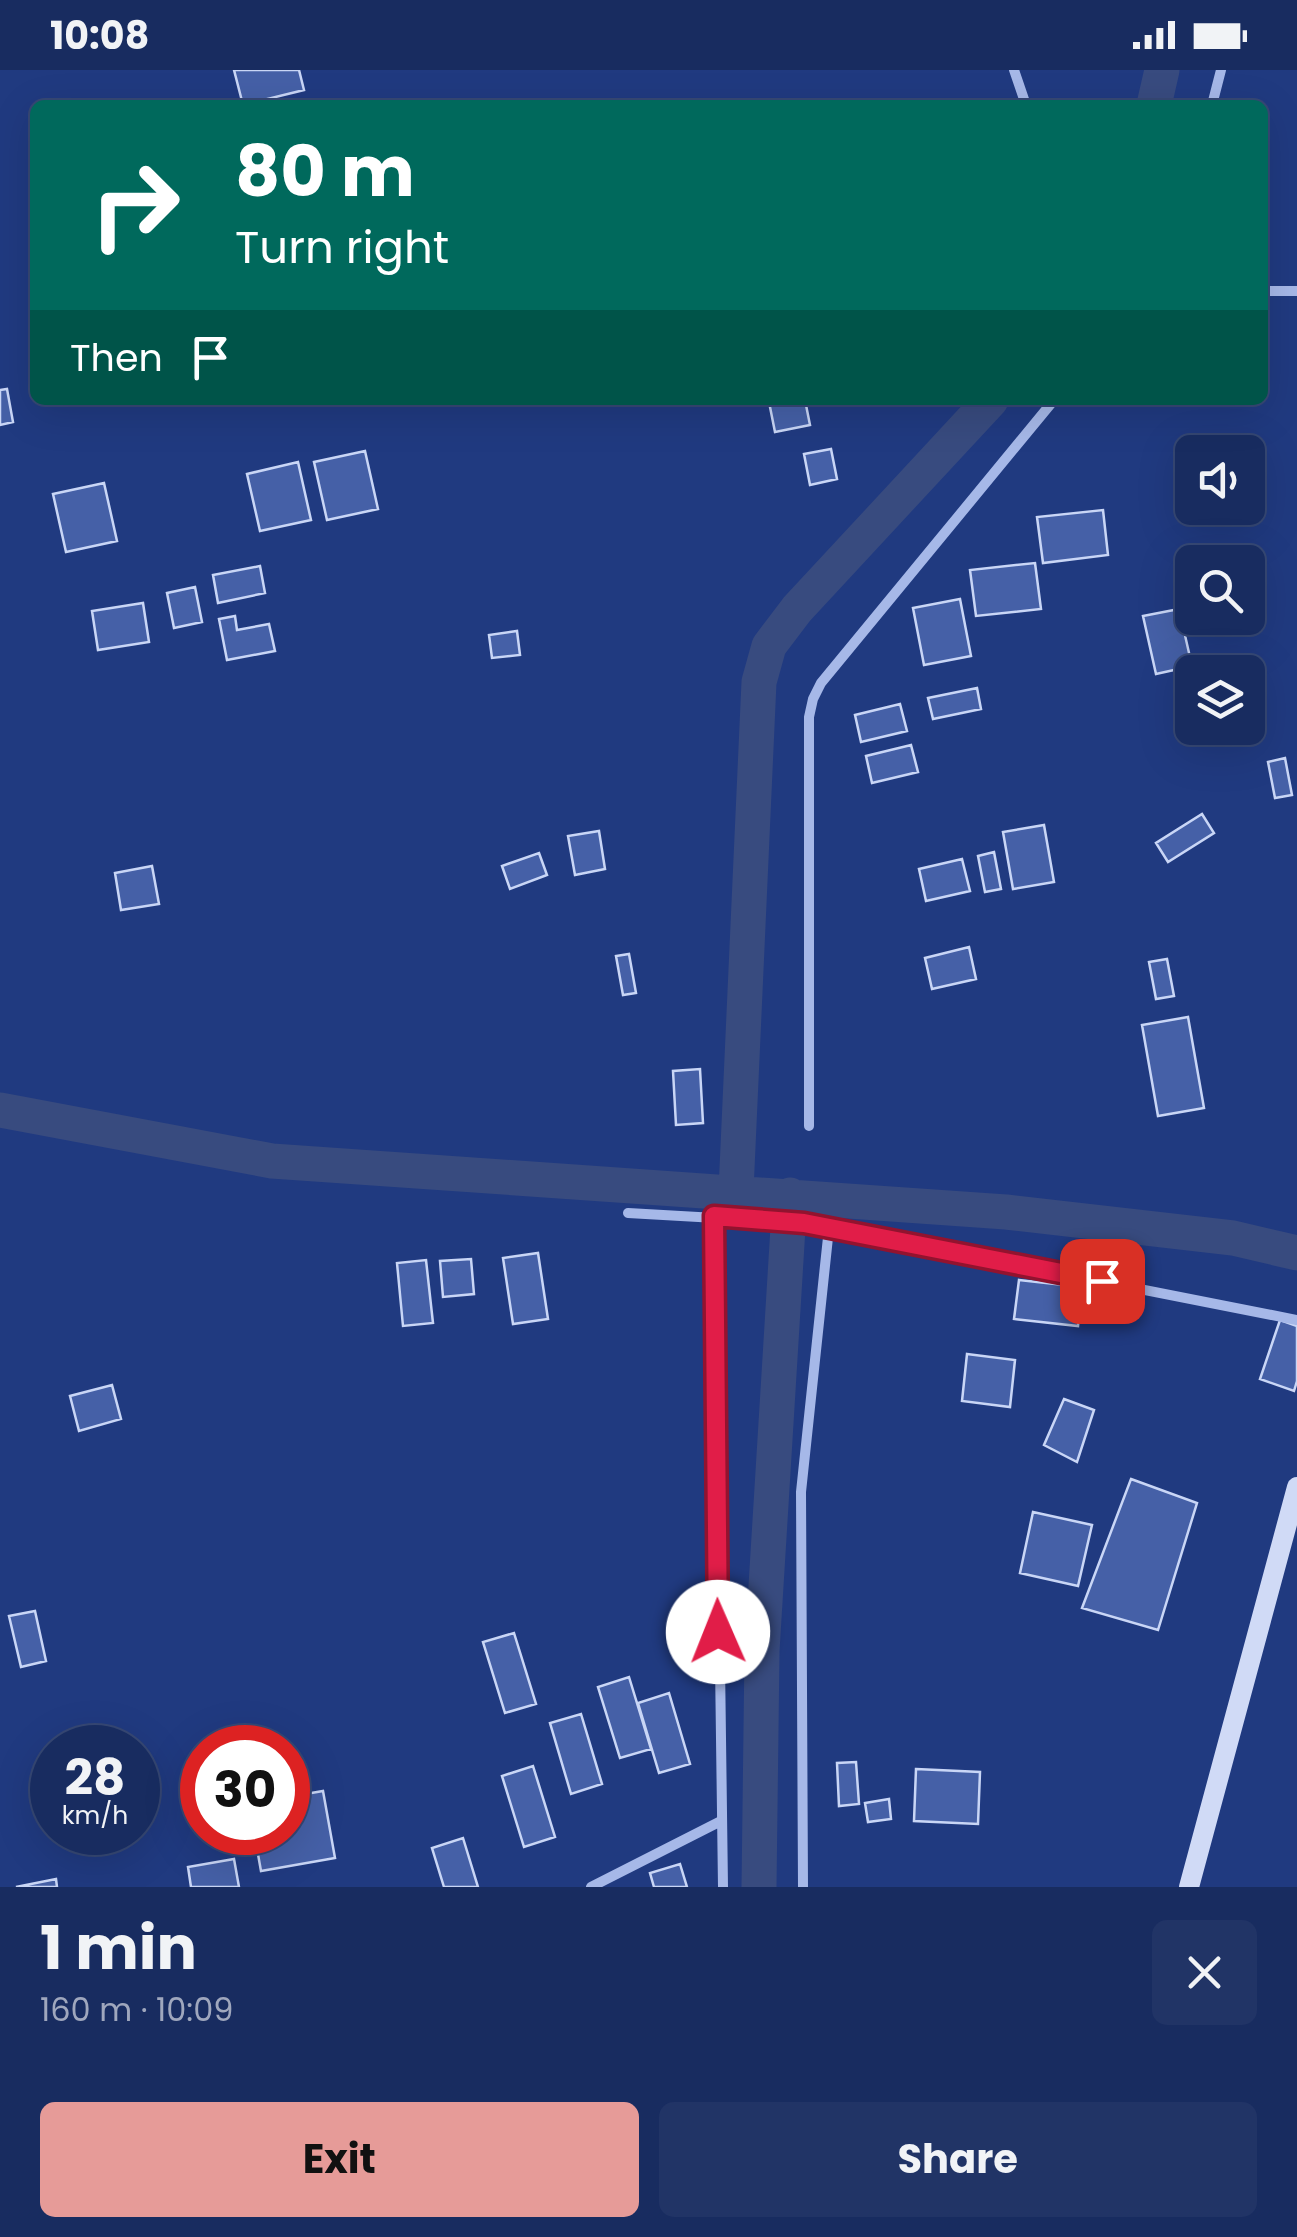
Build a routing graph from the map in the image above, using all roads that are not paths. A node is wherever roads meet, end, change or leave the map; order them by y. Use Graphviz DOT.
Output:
graph roads {
  1 [pos="1014,70"];
  2 [pos="1221,70"];
  3 [pos="1024,100"];
  4 [pos="1213,100"];
  5 [pos="1268,291"];
  6 [pos="1297,291"];
  7 [pos="1050,405"];
  8 [pos="809,1126"];
  9 [pos="628,1213"];
  10 [pos="714,1216"];
  11 [pos="829,1228"];
  12 [pos="1297,1320"];
  13 [pos="1297,1487"];
  14 [pos="720,1822"];
  15 [pos="592,1887"];
  16 [pos="723,1887"];
  17 [pos="803,1887"];
  18 [pos="1189,1887"];
  1 -- 3 [label="street"];
  2 -- 4 [label="street"];
  5 -- 6 [label="street"];
  7 -- 8 [label="street"];
  9 -- 10 [label="street"];
  10 -- 11 [label="street"];
  10 -- 14 [label="street"];
  11 -- 12 [label="street"];
  11 -- 17 [label="street"];
  13 -- 18 [label="street"];
  14 -- 15 [label="street"];
  14 -- 16 [label="street"];
}
